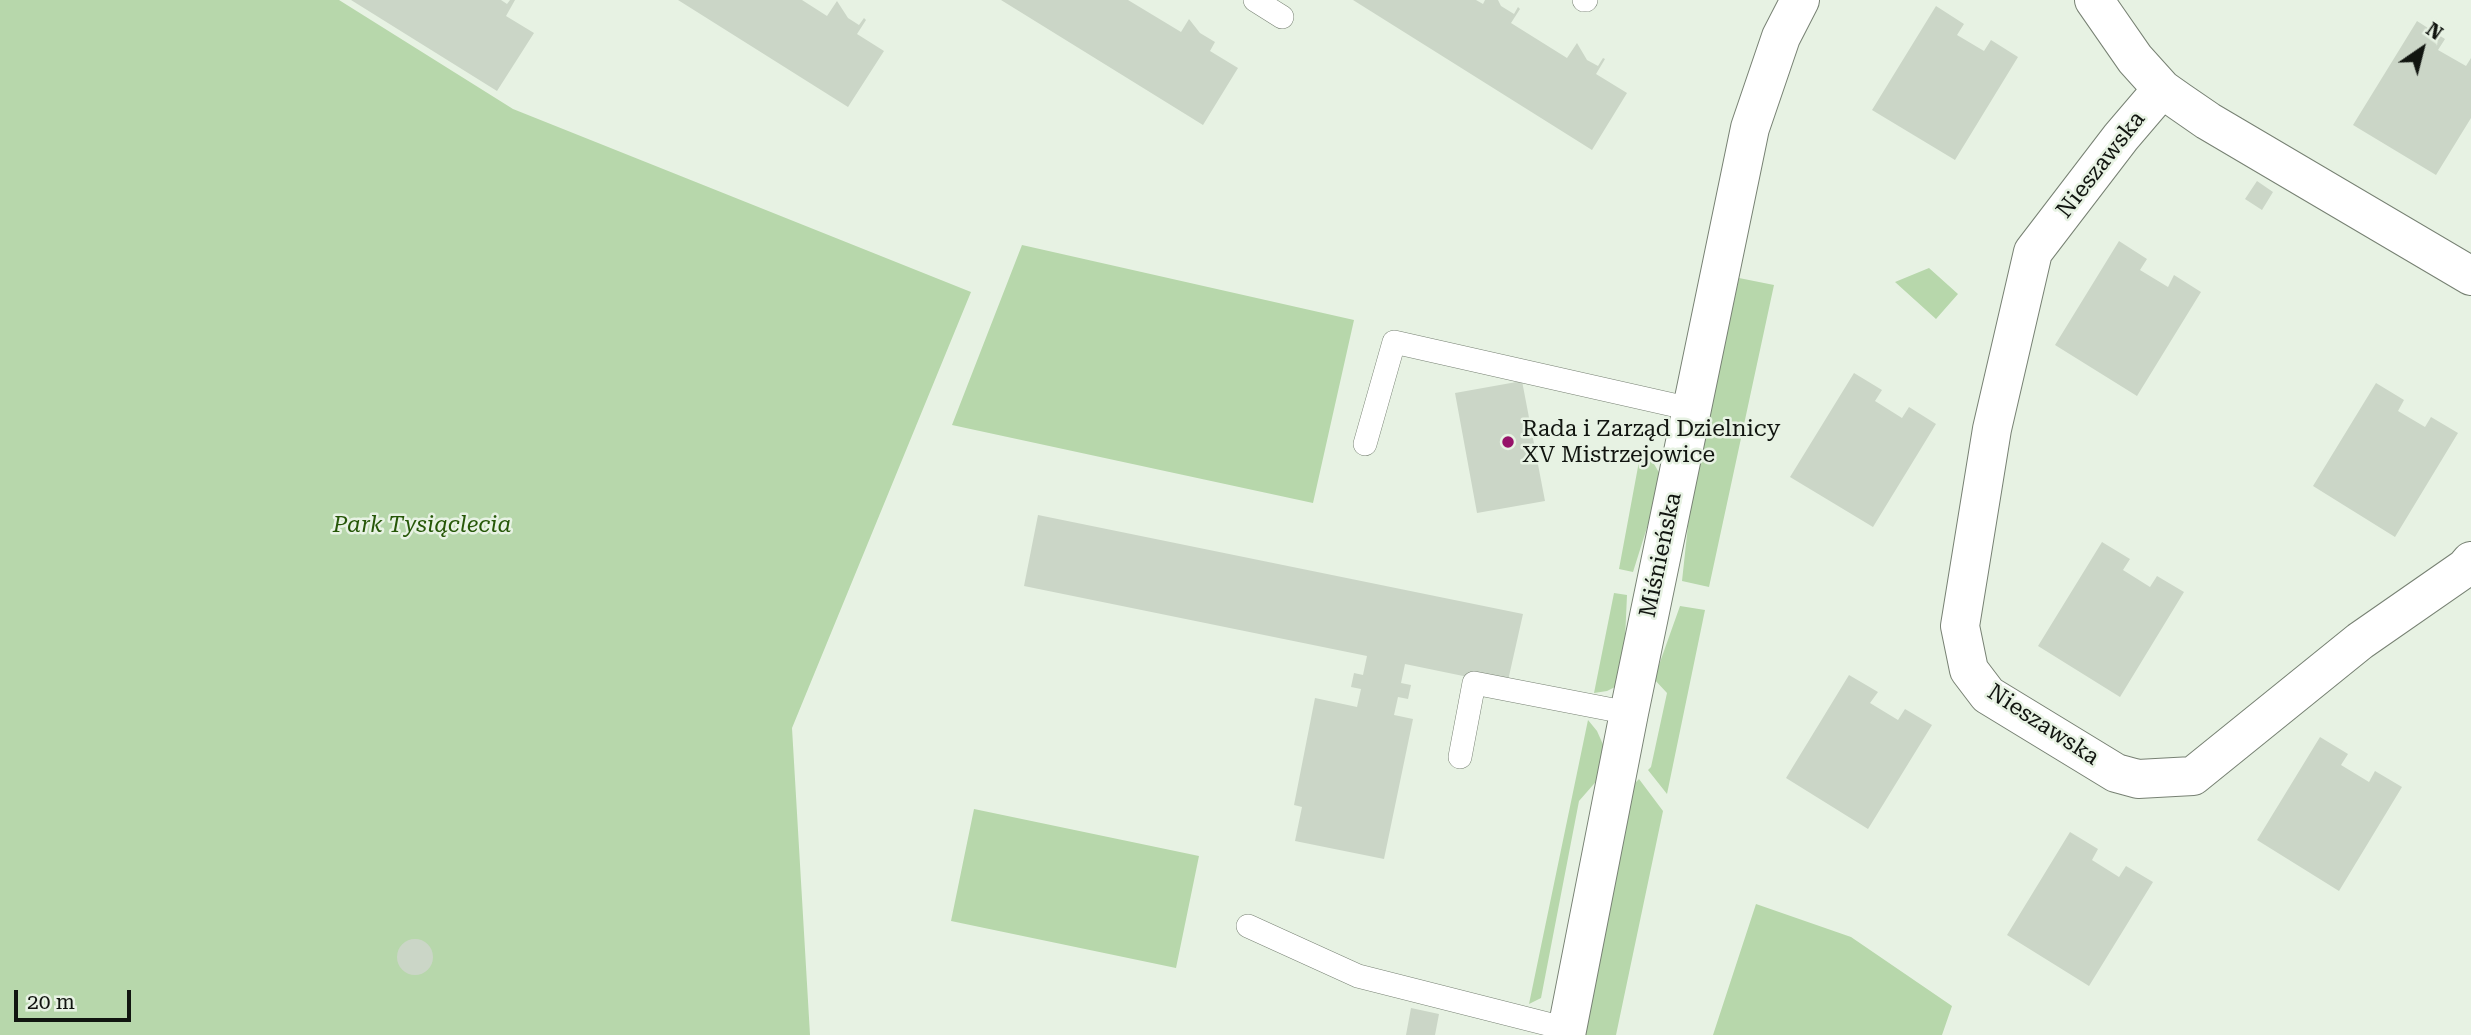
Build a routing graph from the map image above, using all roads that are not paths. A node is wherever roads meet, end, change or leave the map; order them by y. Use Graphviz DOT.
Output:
graph roads {
  1 [pos="1255,0"];
  2 [pos="1800,0"];
  3 [pos="2094,0"];
  4 [pos="1282,17"];
  5 [pos="2162,89"];
  6 [pos="2471,276"];
  7 [pos="1691,410"];
  8 [pos="1365,444"];
  9 [pos="2471,561"];
  10 [pos="1629,713"];
  11 [pos="1460,757"];
  12 [pos="1248,926"];
  13 [pos="1566,1032"];
  1 -- 4 [label="lane"];
  2 -- 7 [label="street, Miśnieńska"];
  3 -- 5 [label="street, Nieszawska"];
  5 -- 6 [label="street, Nieszawska"];
  5 -- 9 [label="street, Nieszawska"];
  7 -- 8 [label="lane"];
  7 -- 10 [label="street, Miśnieńska"];
  10 -- 11 [label="lane"];
  10 -- 13 [label="street, Miśnieńska"];
  12 -- 13 [label="lane"];
}
